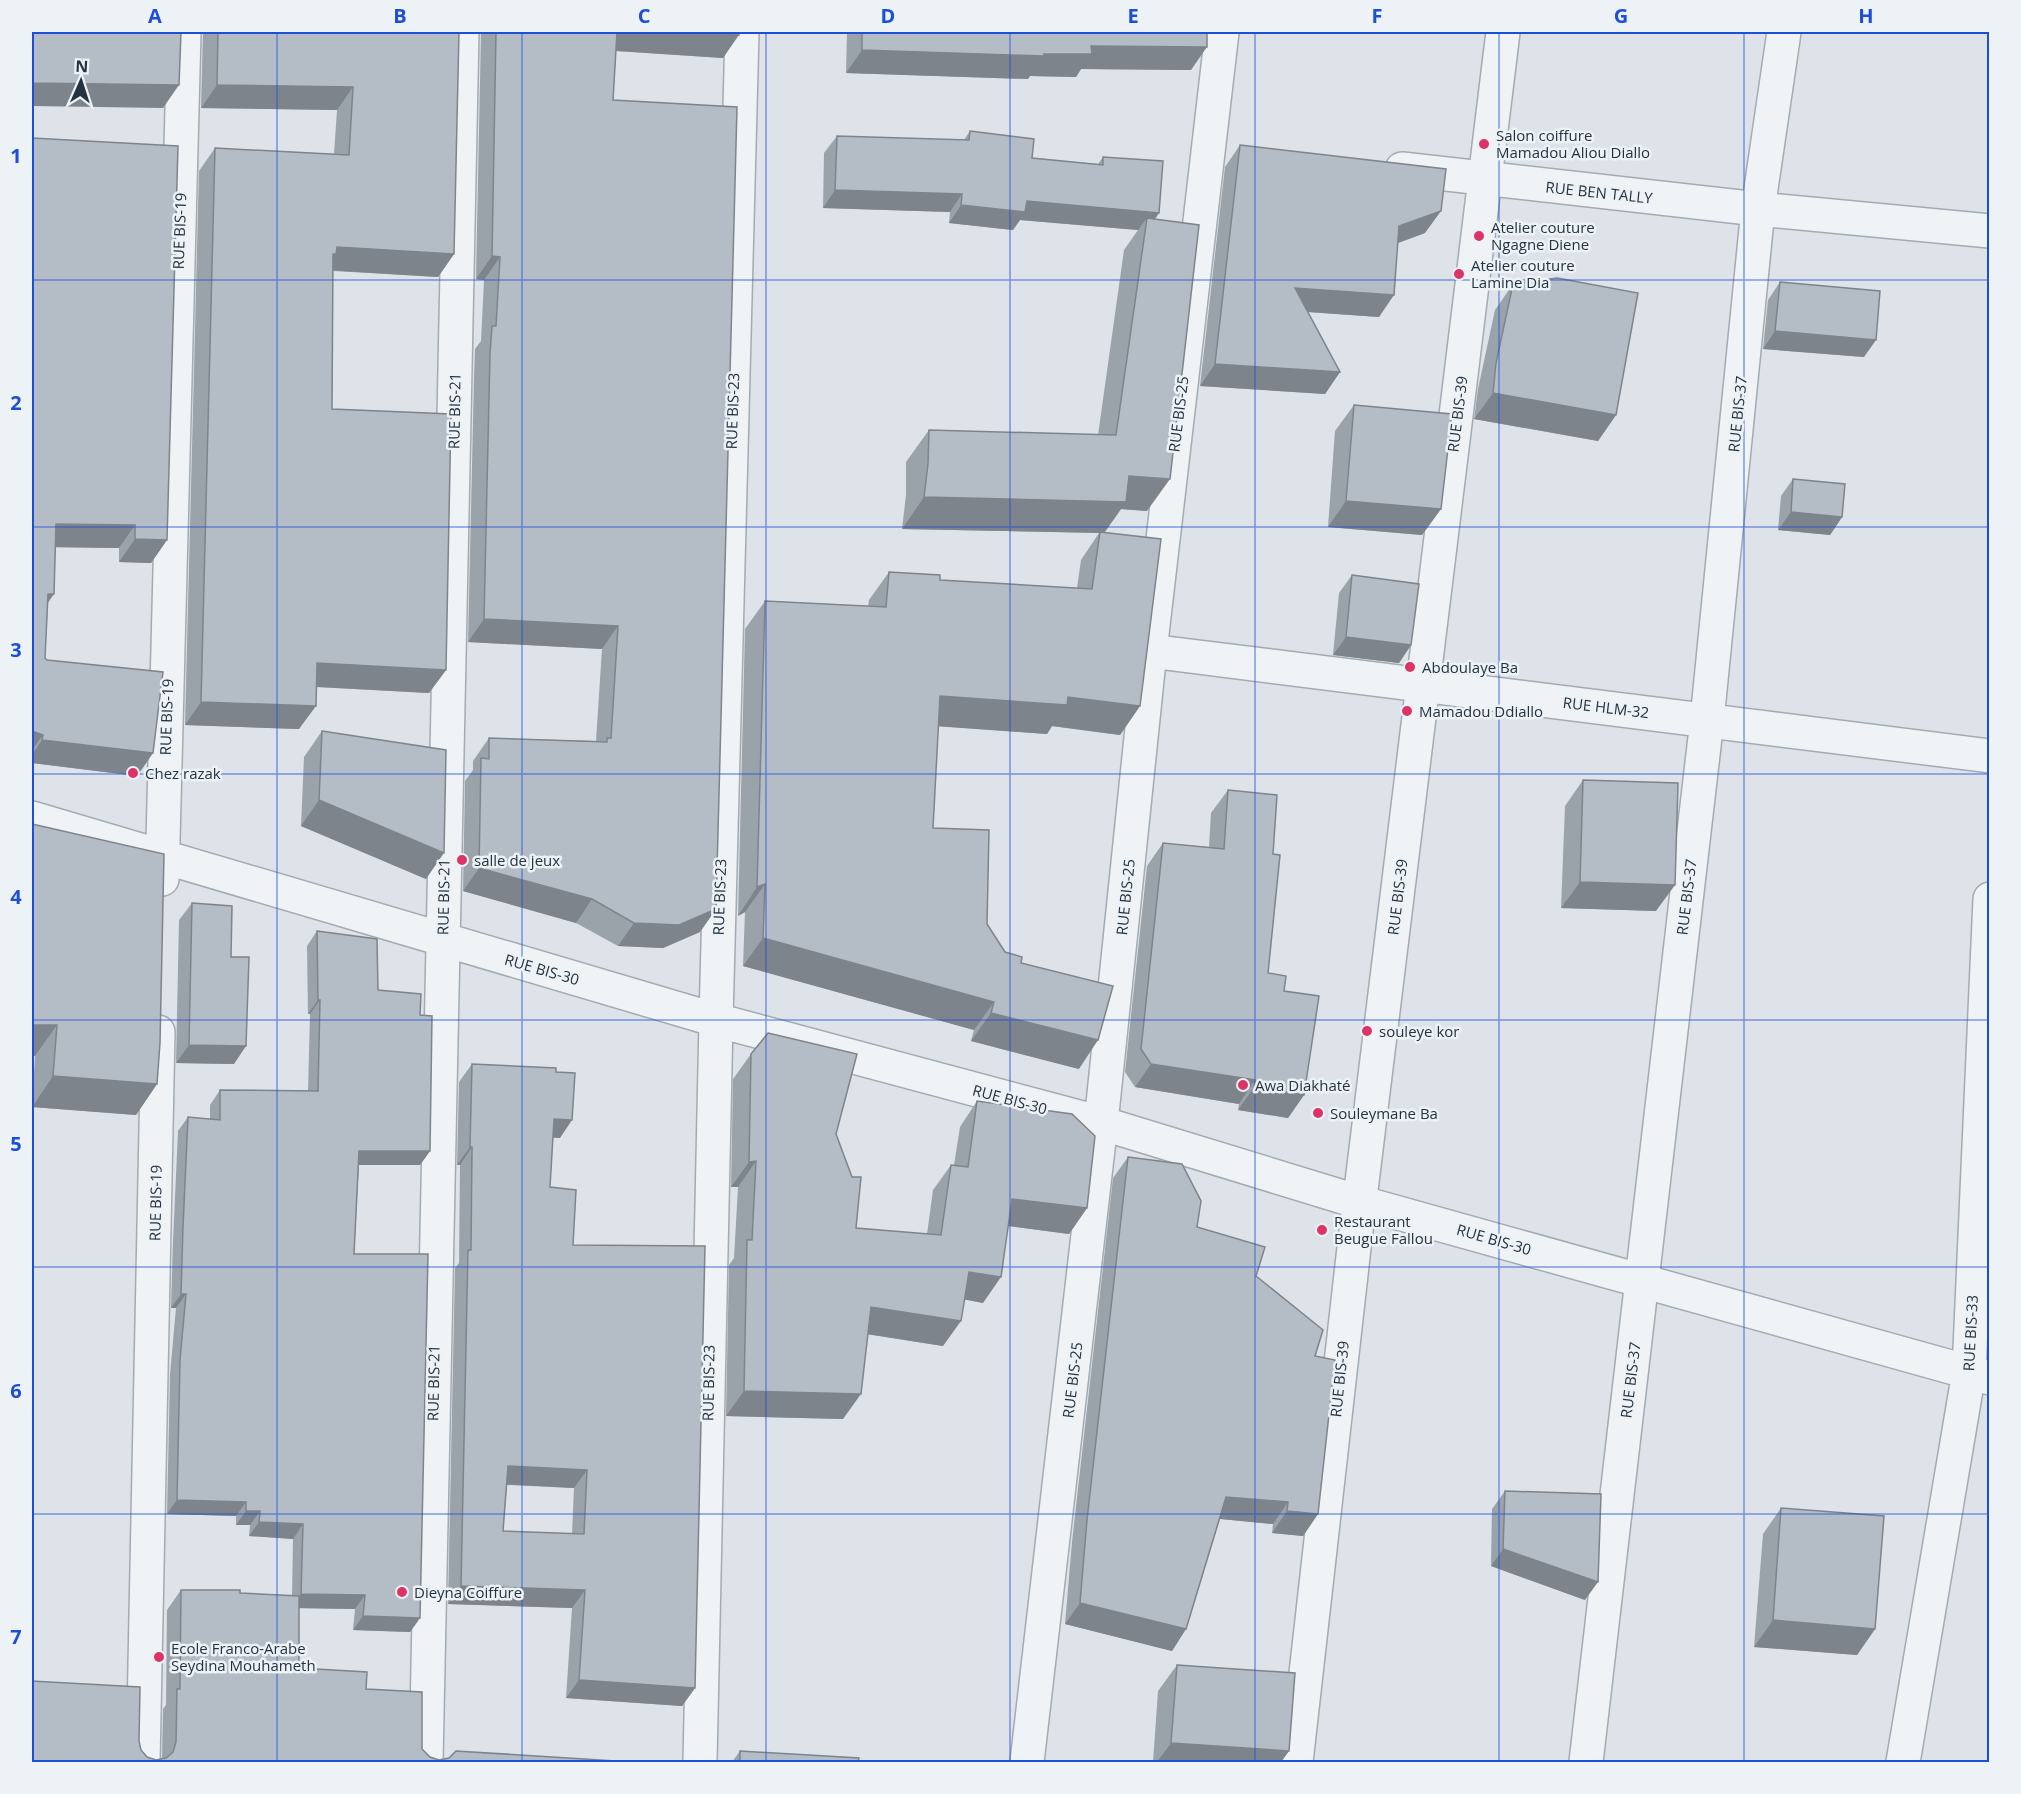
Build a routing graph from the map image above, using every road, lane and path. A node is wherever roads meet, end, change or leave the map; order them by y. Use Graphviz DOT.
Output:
graph roads {
  1 [pos="184,32"];
  2 [pos="462,32"];
  3 [pos="742,32"];
  4 [pos="1222,32"];
  5 [pos="1503,32"];
  6 [pos="1784,32"];
  7 [pos="1371,165"];
  8 [pos="1486,179"];
  9 [pos="1758,209"];
  10 [pos="1989,231"];
  11 [pos="1150,651"];
  12 [pos="1423,685"];
  13 [pos="1707,720"];
  14 [pos="1989,756"];
  15 [pos="32,818"];
  16 [pos="162,858"];
  17 [pos="1989,899"];
  18 [pos="161,905"];
  19 [pos="442,939"];
  20 [pos="159,1000"];
  21 [pos="716,1020"];
  22 [pos="1101,1123"];
  23 [pos="1359,1202"];
  24 [pos="1642,1281"];
  25 [pos="1979,1375"];
  26 [pos="142,1762"];
  27 [pos="426,1762"];
  28 [pos="700,1762"];
  29 [pos="1027,1762"];
  30 [pos="1296,1762"];
  31 [pos="1586,1762"];
  32 [pos="1903,1762"];
  1 -- 16 [label="street, RUE BIS-19"];
  2 -- 19 [label="street, RUE BIS-21"];
  3 -- 21 [label="street, RUE BIS-23"];
  4 -- 11 [label="street, RUE BIS-25"];
  5 -- 8 [label="street, RUE BIS-39"];
  6 -- 9 [label="street, RUE BIS-37"];
  7 -- 8 [label="street, RUE BEN TALLY"];
  8 -- 9 [label="street, RUE BEN TALLY"];
  8 -- 12 [label="street, RUE BIS-39"];
  9 -- 10 [label="street, RUE BEN TALLY"];
  9 -- 13 [label="street, RUE BIS-37"];
  11 -- 12 [label="street, RUE HLM-32"];
  11 -- 22 [label="street, RUE BIS-25"];
  12 -- 13 [label="street, RUE HLM-32"];
  12 -- 23 [label="street, RUE BIS-39"];
  13 -- 14 [label="street, RUE HLM-32"];
  13 -- 24 [label="street, RUE BIS-37"];
  15 -- 16 [label="street, RUE BIS-30"];
  16 -- 18 [label="street, RUE BIS-19"];
  16 -- 19 [label="street, RUE BIS-30"];
  17 -- 25 [label="street, RUE BIS-33"];
  19 -- 21 [label="street, RUE BIS-30"];
  19 -- 27 [label="street, RUE BIS-21"];
  20 -- 26 [label="street, RUE BIS-19"];
  21 -- 22 [label="street, RUE BIS-30"];
  21 -- 28 [label="street, RUE BIS-23"];
  22 -- 23 [label="street, RUE BIS-30"];
  22 -- 29 [label="street, RUE BIS-25"];
  23 -- 24 [label="street, RUE BIS-30"];
  23 -- 30 [label="street, RUE BIS-39"];
  24 -- 25 [label="street, RUE BIS-30"];
  24 -- 31 [label="street, RUE BIS-37"];
  25 -- 32 [label="street, RUE BIS-33"];
}
